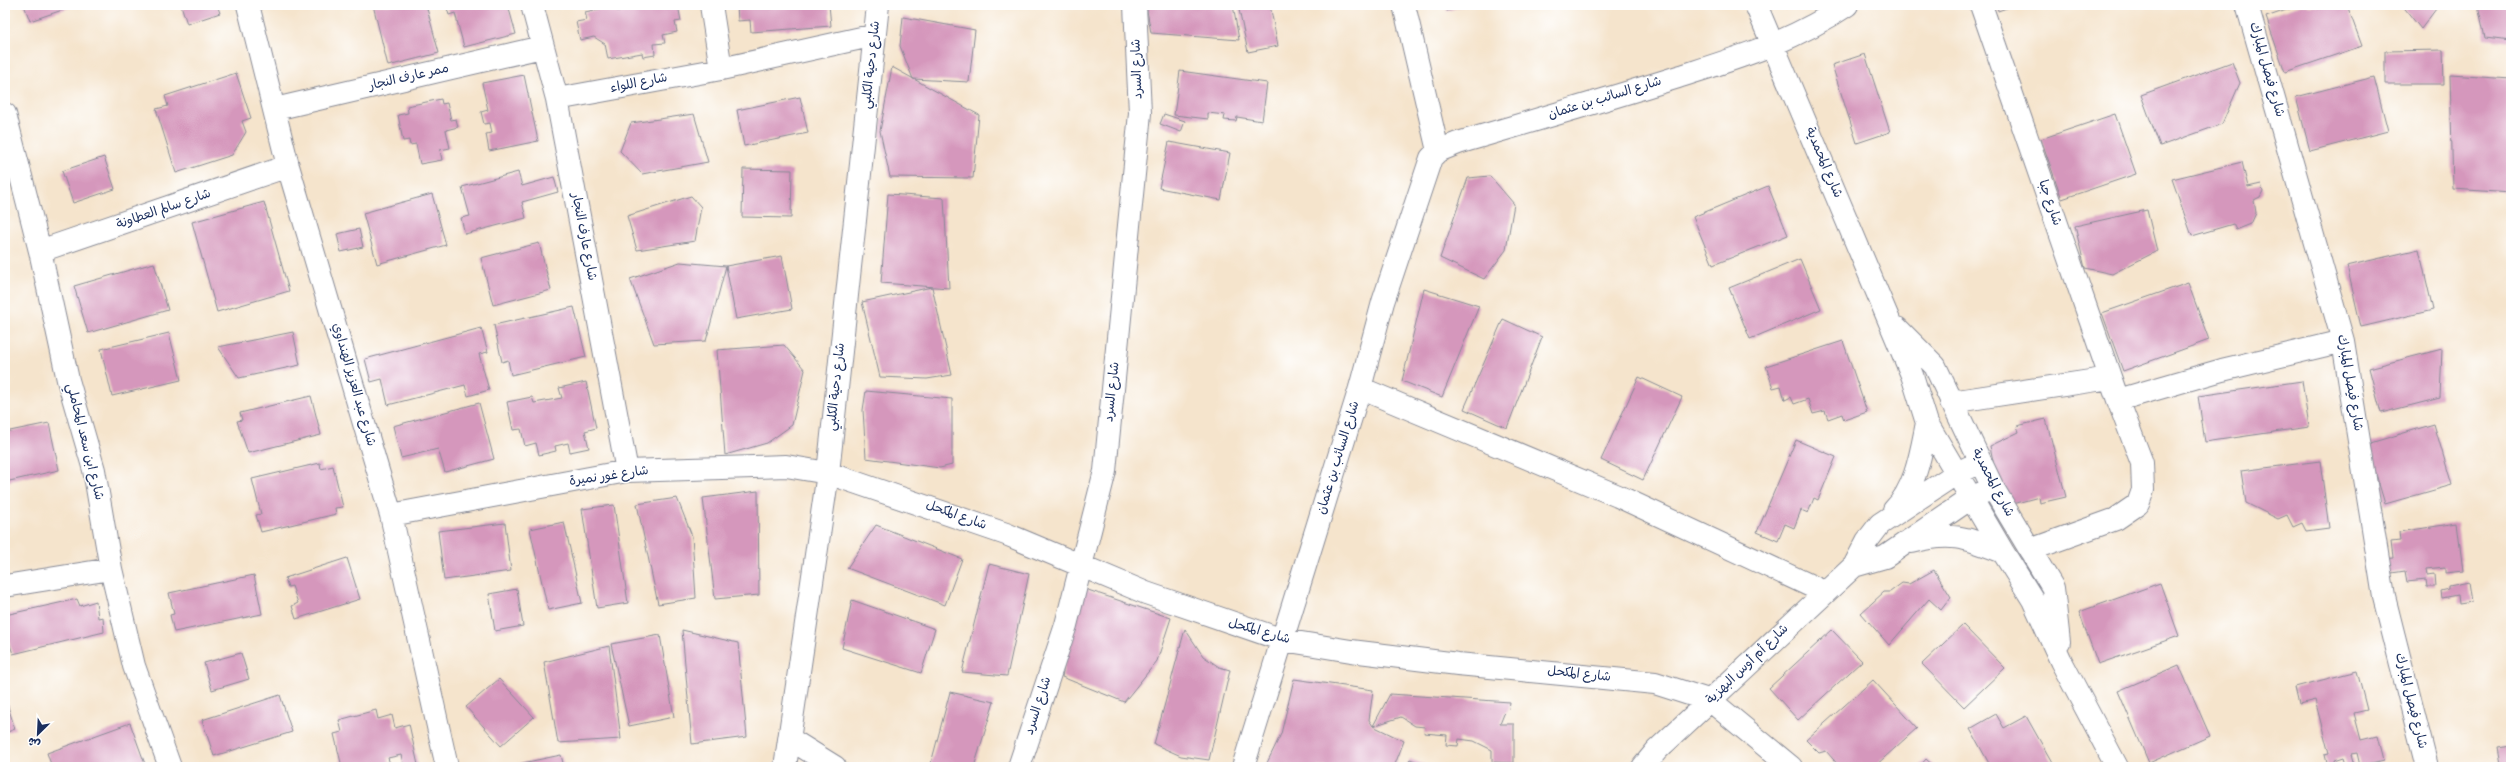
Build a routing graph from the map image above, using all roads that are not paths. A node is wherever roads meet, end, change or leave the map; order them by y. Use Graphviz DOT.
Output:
graph roads {
  1 [pos="248,5"];
  2 [pos="532,5"];
  3 [pos="711,5"];
  4 [pos="878,5"];
  5 [pos="1135,5"];
  6 [pos="1404,5"];
  7 [pos="1756,5"];
  8 [pos="1847,5"];
  9 [pos="1981,5"];
  10 [pos="2247,5"];
  11 [pos="875,36"];
  12 [pos="1772,46"];
  13 [pos="542,47"];
  14 [pos="720,69"];
  15 [pos="557,99"];
  16 [pos="275,108"];
  17 [pos="5,114"];
  18 [pos="1438,151"];
  19 [pos="288,166"];
  20 [pos="40,251"];
  21 [pos="1889,320"];
  22 [pos="2343,341"];
  23 [pos="2110,378"];
  24 [pos="1360,388"];
  25 [pos="2118,400"];
  26 [pos="1951,402"];
  27 [pos="1927,423"];
  28 [pos="1980,462"];
  29 [pos="627,471"];
  30 [pos="1957,472"];
  31 [pos="828,473"];
  32 [pos="1992,488"];
  33 [pos="1971,498"];
  34 [pos="391,515"];
  35 [pos="1880,524"];
  36 [pos="1899,546"];
  37 [pos="2030,550"];
  38 [pos="2002,552"];
  39 [pos="1854,566"];
  40 [pos="1083,567"];
  41 [pos="111,569"];
  42 [pos="5,586"];
  43 [pos="1824,592"];
  44 [pos="1283,640"];
  45 [pos="2061,661"];
  46 [pos="1711,701"];
  47 [pos="790,739"];
  48 [pos="170,767"];
  49 [pos="447,767"];
  50 [pos="785,767"];
  51 [pos="835,767"];
  52 [pos="1019,767"];
  53 [pos="1242,767"];
  54 [pos="1643,767"];
  55 [pos="1791,767"];
  56 [pos="2117,767"];
  57 [pos="2427,767"];
  1 -- 16 [label="street, شارع عبد العزيز الهنداوي"];
  2 -- 13 [label="street, شارع عارف النجار"];
  3 -- 14 [label="street"];
  4 -- 11 [label="street, شارع دحية الكلبي"];
  5 -- 40 [label="street, شارع السرد"];
  6 -- 18 [label="street"];
  7 -- 12 [label="street, شارع المحمدية"];
  8 -- 12 [label="street, شارع السائب بن عثمان"];
  9 -- 23 [label="street, شارع جبا"];
  10 -- 22 [label="street, شارع فيصل المبارك"];
  11 -- 14 [label="street, شارع اللواء"];
  11 -- 31 [label="street, شارع دحية الكلبي"];
  12 -- 18 [label="street, شارع السائب بن عثمان"];
  12 -- 21 [label="street, شارع المحمدية"];
  13 -- 15 [label="street, شارع عارف النجار"];
  13 -- 16 [label="street, ممر عارف النجار"];
  14 -- 15 [label="street, شارع اللواء"];
  15 -- 29 [label="street, شارع عارف النجار"];
  16 -- 19 [label="street, شارع عبد العزيز الهنداوي"];
  17 -- 20 [label="street, شارع ابن سعد المحاملي"];
  18 -- 24 [label="street, شارع السائب بن عثمان"];
  19 -- 20 [label="street, شارع سالم العطاونة"];
  19 -- 34 [label="street, شارع عبد العزيز الهنداوي"];
  20 -- 41 [label="street, شارع ابن سعد المحاملي"];
  21 -- 26 [label="street, شارع المحمدية"];
  21 -- 27 [label="street, شارع المحمدية"];
  22 -- 25 [label="street"];
  22 -- 57 [label="street, شارع فيصل المبارك"];
  23 -- 25 [label="street, شارع جبا"];
  23 -- 26 [label="street"];
  24 -- 43 [label="street"];
  24 -- 44 [label="street, شارع السائب بن عثمان"];
  25 -- 37 [label="street, شارع جبا"];
  26 -- 28 [label="street, شارع المحمدية"];
  27 -- 30 [label="street, شارع المحمدية"];
  27 -- 35 [label="street"];
  28 -- 30 [label="street, شارع أم أوس البهزية"];
  28 -- 32 [label="street, شارع المحمدية"];
  29 -- 31 [label="street, شارع غور نميرة"];
  29 -- 34 [label="street, شارع غور نميرة"];
  30 -- 33 [label="street, شارع المحمدية"];
  30 -- 35 [label="street, شارع أم أوس البهزية"];
  31 -- 40 [label="street, شارع المكحل"];
  31 -- 47 [label="street, شارع دحية الكلبي"];
  32 -- 33 [label="street, شارع أم أوس البهزية"];
  32 -- 37 [label="street, شارع المحمدية"];
  33 -- 36 [label="street, شارع أم أوس البهزية"];
  33 -- 38 [label="street, شارع المحمدية"];
  34 -- 49 [label="street, شارع عبد العزيز الهنداوي"];
  35 -- 39 [label="street, شارع أم أوس البهزية"];
  36 -- 38 [label="street"];
  36 -- 39 [label="street, شارع أم أوس البهزية"];
  37 -- 45 [label="street, شارع المحمدية"];
  38 -- 45 [label="street, شارع المحمدية"];
  39 -- 43 [label="street, شارع أم أوس البهزية"];
  40 -- 44 [label="street, شارع المكحل"];
  40 -- 52 [label="street, شارع السرد"];
  41 -- 42 [label="street"];
  41 -- 48 [label="street, شارع ابن سعد المحاملي"];
  43 -- 46 [label="street, شارع أم أوس البهزية"];
  44 -- 46 [label="street, شارع المكحل"];
  44 -- 53 [label="street, شارع السائب بن عثمان"];
  45 -- 56 [label="street, شارع المحمدية"];
  46 -- 54 [label="street, شارع أم أوس البهزية"];
  46 -- 55 [label="street"];
  47 -- 50 [label="street, شارع دحية الكلبي"];
  47 -- 51 [label="street"];
}
